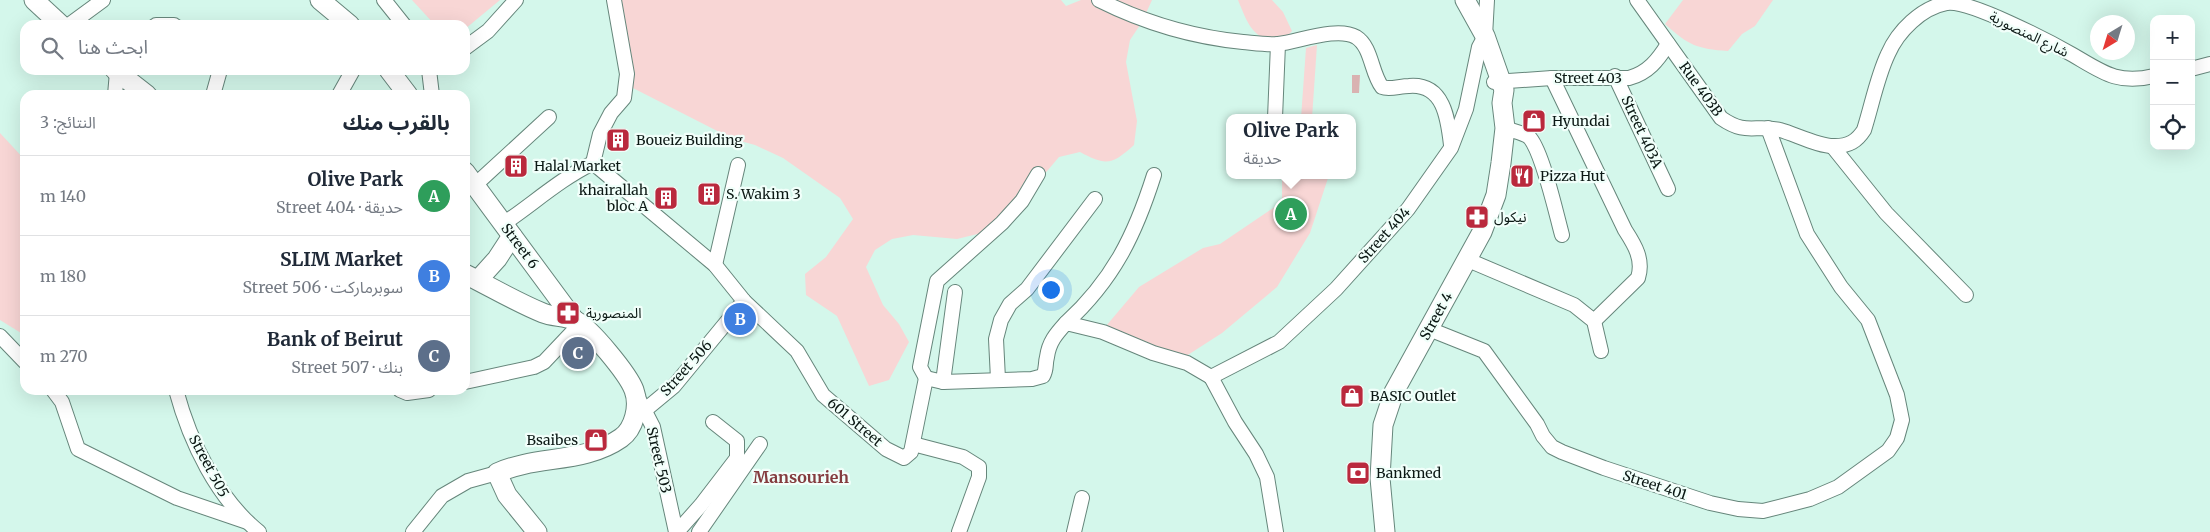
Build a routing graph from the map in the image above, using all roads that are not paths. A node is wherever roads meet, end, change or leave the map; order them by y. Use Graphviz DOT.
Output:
graph roads {
  1 [pos="34,0"];
  2 [pos="103,0"];
  3 [pos="320,0"];
  4 [pos="384,0"];
  5 [pos="516,0"];
  6 [pos="614,0"];
  7 [pos="1099,0"];
  8 [pos="1450,0"];
  9 [pos="1637,0"];
  10 [pos="1472,6"];
  11 [pos="56,20"];
  12 [pos="76,20"];
  13 [pos="344,20"];
  14 [pos="400,20"];
  15 [pos="1482,42"];
  16 [pos="470,44"];
  17 [pos="1278,44"];
  18 [pos="1668,44"];
  19 [pos="2210,64"];
  20 [pos="2195,68"];
  21 [pos="116,75"];
  22 [pos="121,75"];
  23 [pos="219,75"];
  24 [pos="351,75"];
  25 [pos="392,75"];
  26 [pos="429,75"];
  27 [pos="1616,76"];
  28 [pos="2150,76"];
  29 [pos="1552,78"];
  30 [pos="1498,82"];
  31 [pos="115,90"];
  32 [pos="141,90"];
  33 [pos="214,90"];
  34 [pos="342,90"];
  35 [pos="404,90"];
  36 [pos="431,90"];
  37 [pos="1276,114"];
  38 [pos="549,117"];
  39 [pos="1505,128"];
  40 [pos="1768,128"];
  41 [pos="1833,147"];
  42 [pos="1451,148"];
  43 [pos="593,164"];
  44 [pos="738,165"];
  45 [pos="1038,174"];
  46 [pos="1154,175"];
  47 [pos="470,178"];
  48 [pos="1668,189"];
  49 [pos="1095,199"];
  50 [pos="507,230"];
  51 [pos="1562,234"];
  52 [pos="1468,260"];
  53 [pos="715,264"];
  54 [pos="471,277"];
  55 [pos="545,280"];
  56 [pos="955,292"];
  57 [pos="1966,295"];
  58 [pos="744,301"];
  59 [pos="530,306"];
  60 [pos="1594,321"];
  61 [pos="578,322"];
  62 [pos="1066,323"];
  63 [pos="1429,329"];
  64 [pos="0,336"];
  65 [pos="1601,351"];
  66 [pos="20,357"];
  67 [pos="1211,377"];
  68 [pos="926,378"];
  69 [pos="998,379"];
  70 [pos="470,381"];
  71 [pos="942,382"];
  72 [pos="634,391"];
  73 [pos="57,395"];
  74 [pos="178,395"];
  75 [pos="645,410"];
  76 [pos="713,422"];
  77 [pos="760,444"];
  78 [pos="913,444"];
  79 [pos="497,472"];
  80 [pos="1082,498"];
  81 [pos="247,522"];
  82 [pos="259,532"];
  83 [pos="413,532"];
  84 [pos="538,532"];
  85 [pos="676,532"];
  86 [pos="699,532"];
  87 [pos="959,532"];
  88 [pos="1074,532"];
  89 [pos="1276,532"];
  90 [pos="1385,532"];
  1 -- 11 [label="street"];
  2 -- 12 [label="street"];
  3 -- 13 [label="street"];
  4 -- 14 [label="street"];
  5 -- 16 [label="street"];
  6 -- 43 [label="street"];
  7 -- 17 [label="street"];
  8 -- 10 [label="street, Street 4"];
  9 -- 18 [label="street, Rue 403B"];
  10 -- 15 [label="street, Street 4"];
  15 -- 30 [label="street, Street 4"];
  15 -- 42 [label="street, Street 404"];
  17 -- 37 [label="street"];
  17 -- 42 [label="street"];
  18 -- 27 [label="street, Street 403"];
  18 -- 40 [label="street, Rue 403B"];
  19 -- 20 [label="street"];
  21 -- 31 [label="street"];
  22 -- 32 [label="street"];
  23 -- 33 [label="street"];
  24 -- 34 [label="street"];
  25 -- 35 [label="street"];
  26 -- 36 [label="street"];
  27 -- 29 [label="street, Street 403"];
  27 -- 48 [label="street, Street 403A"];
  28 -- 41 [label="street, شارع المنصورية"];
  29 -- 30 [label="street, Street 403"];
  29 -- 60 [label="street"];
  30 -- 39 [label="street, Street 4"];
  38 -- 47 [label="street"];
  39 -- 51 [label="street"];
  39 -- 52 [label="street, Street 4"];
  40 -- 41 [label="street"];
  40 -- 63 [label="street, Street 401"];
  41 -- 57 [label="street"];
  42 -- 67 [label="street, Street 404"];
  43 -- 50 [label="street"];
  43 -- 53 [label="street, 601 Street"];
  44 -- 53 [label="street"];
  45 -- 68 [label="street"];
  46 -- 62 [label="street"];
  47 -- 50 [label="street, Street 6"];
  49 -- 69 [label="street"];
  50 -- 54 [label="street"];
  50 -- 55 [label="street, Street 6"];
  52 -- 60 [label="street"];
  52 -- 63 [label="street, Street 4"];
  53 -- 58 [label="street, 601 Street"];
  54 -- 59 [label="street"];
  55 -- 59 [label="street"];
  55 -- 61 [label="street, Street 6"];
  56 -- 71 [label="street"];
  58 -- 75 [label="street, Street 506"];
  58 -- 78 [label="street, 601 Street"];
  59 -- 61 [label="street"];
  60 -- 65 [label="street"];
  61 -- 70 [label="street"];
  61 -- 72 [label="street, Street 6"];
  62 -- 67 [label="street"];
  62 -- 69 [label="street"];
  63 -- 90 [label="street, Street 4"];
  64 -- 66 [label="street"];
  67 -- 89 [label="street"];
  68 -- 71 [label="street"];
  68 -- 78 [label="street"];
  69 -- 71 [label="street"];
  72 -- 75 [label="street, Street 503"];
  72 -- 79 [label="street"];
  73 -- 81 [label="street"];
  74 -- 81 [label="street, Street 505"];
  75 -- 85 [label="street, Street 503"];
  76 -- 85 [label="street"];
  77 -- 86 [label="street"];
  78 -- 87 [label="street"];
  79 -- 83 [label="street"];
  79 -- 84 [label="street"];
  80 -- 88 [label="street"];
  81 -- 82 [label="street, Street 505"];
}
